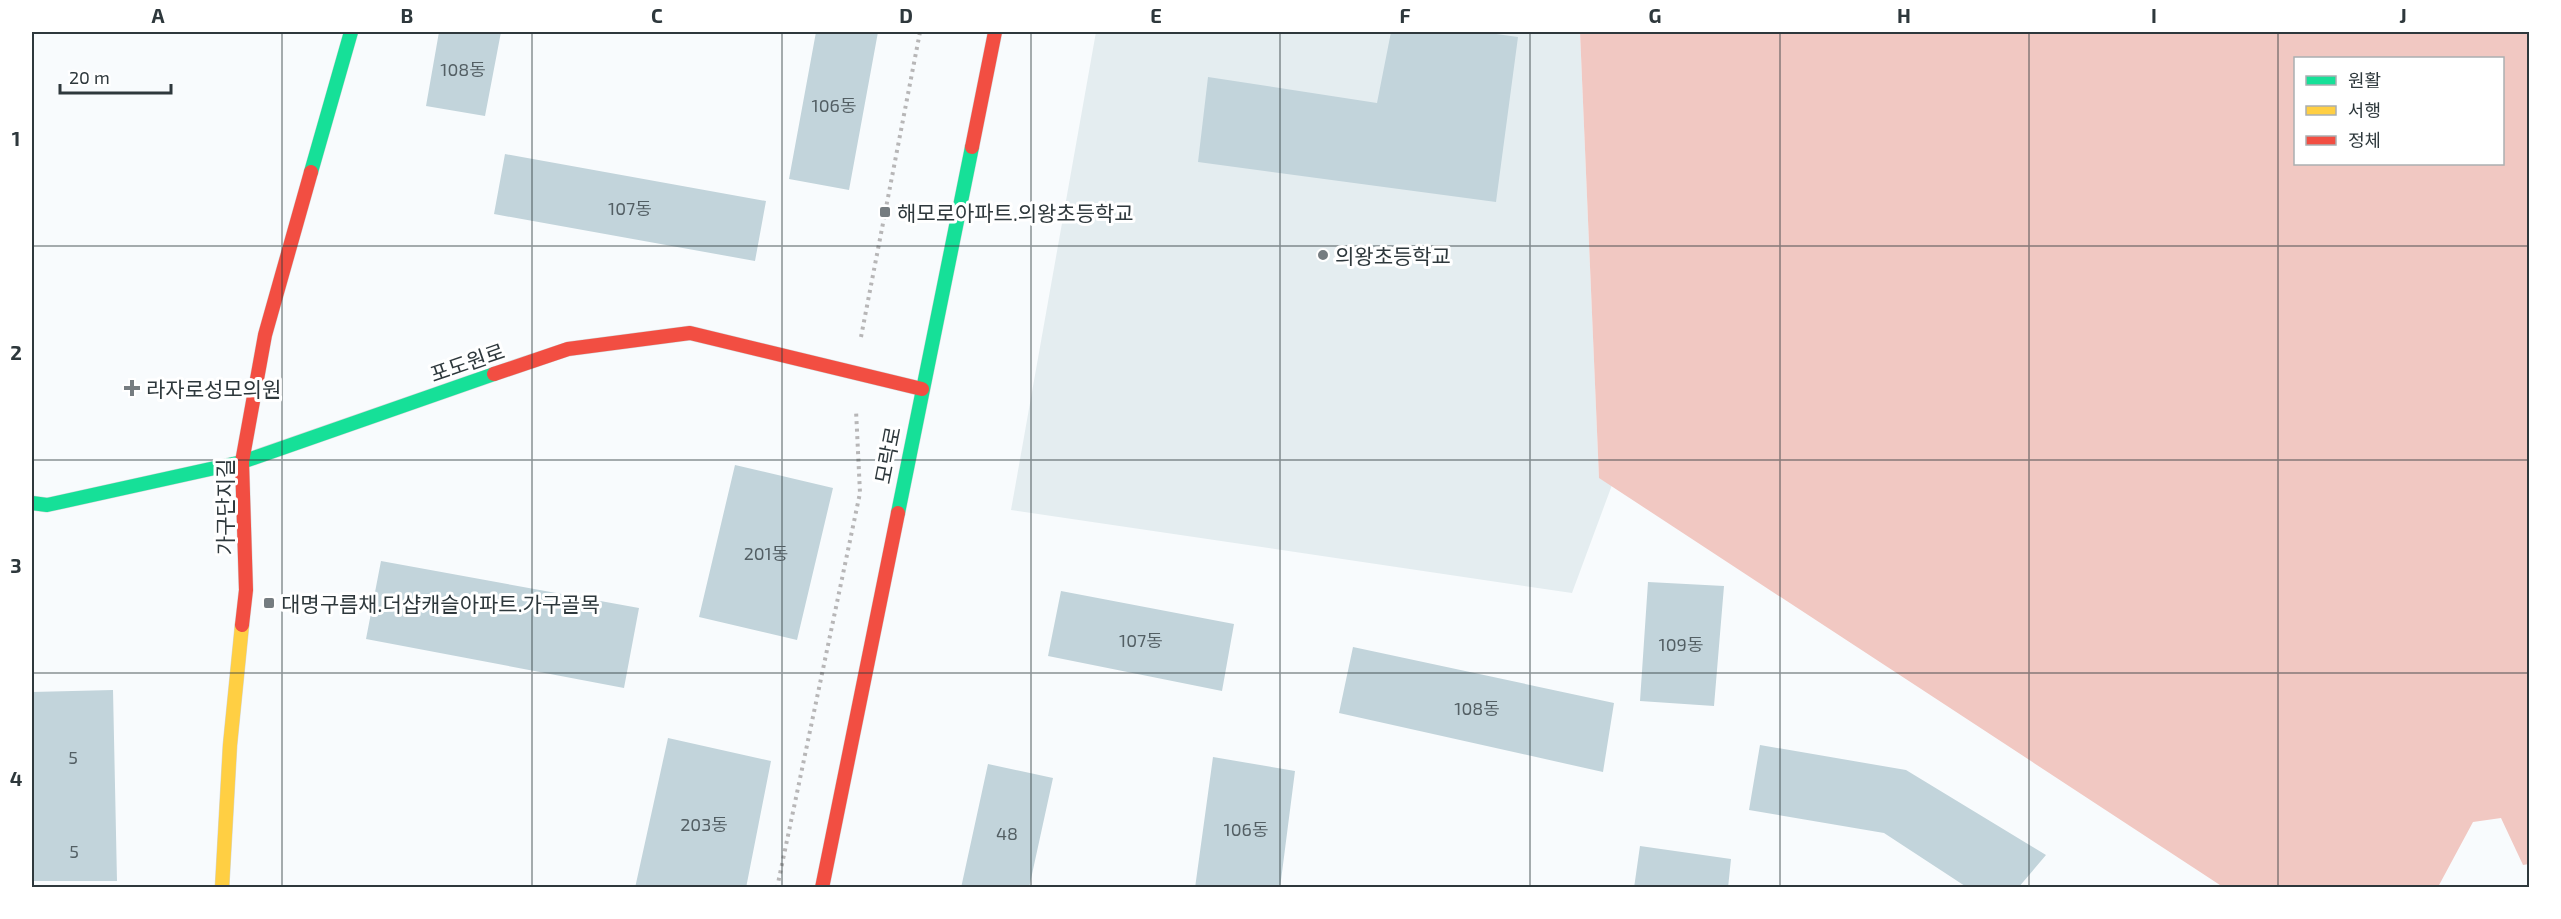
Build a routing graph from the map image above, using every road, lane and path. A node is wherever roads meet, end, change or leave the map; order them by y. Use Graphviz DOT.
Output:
graph roads {
  1 [pos="351,32"];
  2 [pos="920,32"];
  3 [pos="995,32"];
  4 [pos="855,372"];
  5 [pos="922,388"];
  6 [pos="242,462"];
  7 [pos="32,503"];
  8 [pos="222,888"];
  9 [pos="777,888"];
  10 [pos="822,888"];
  1 -- 6 [label="street, 가구단지길"];
  2 -- 4 [label="path"];
  3 -- 5 [label="street, 모락로"];
  4 -- 5 [label="street, 포도원로"];
  4 -- 6 [label="street, 포도원로"];
  4 -- 9 [label="path"];
  5 -- 10 [label="street, 모락로"];
  6 -- 7 [label="street, 포도원로"];
  6 -- 8 [label="street, 가구단지길"];
}
